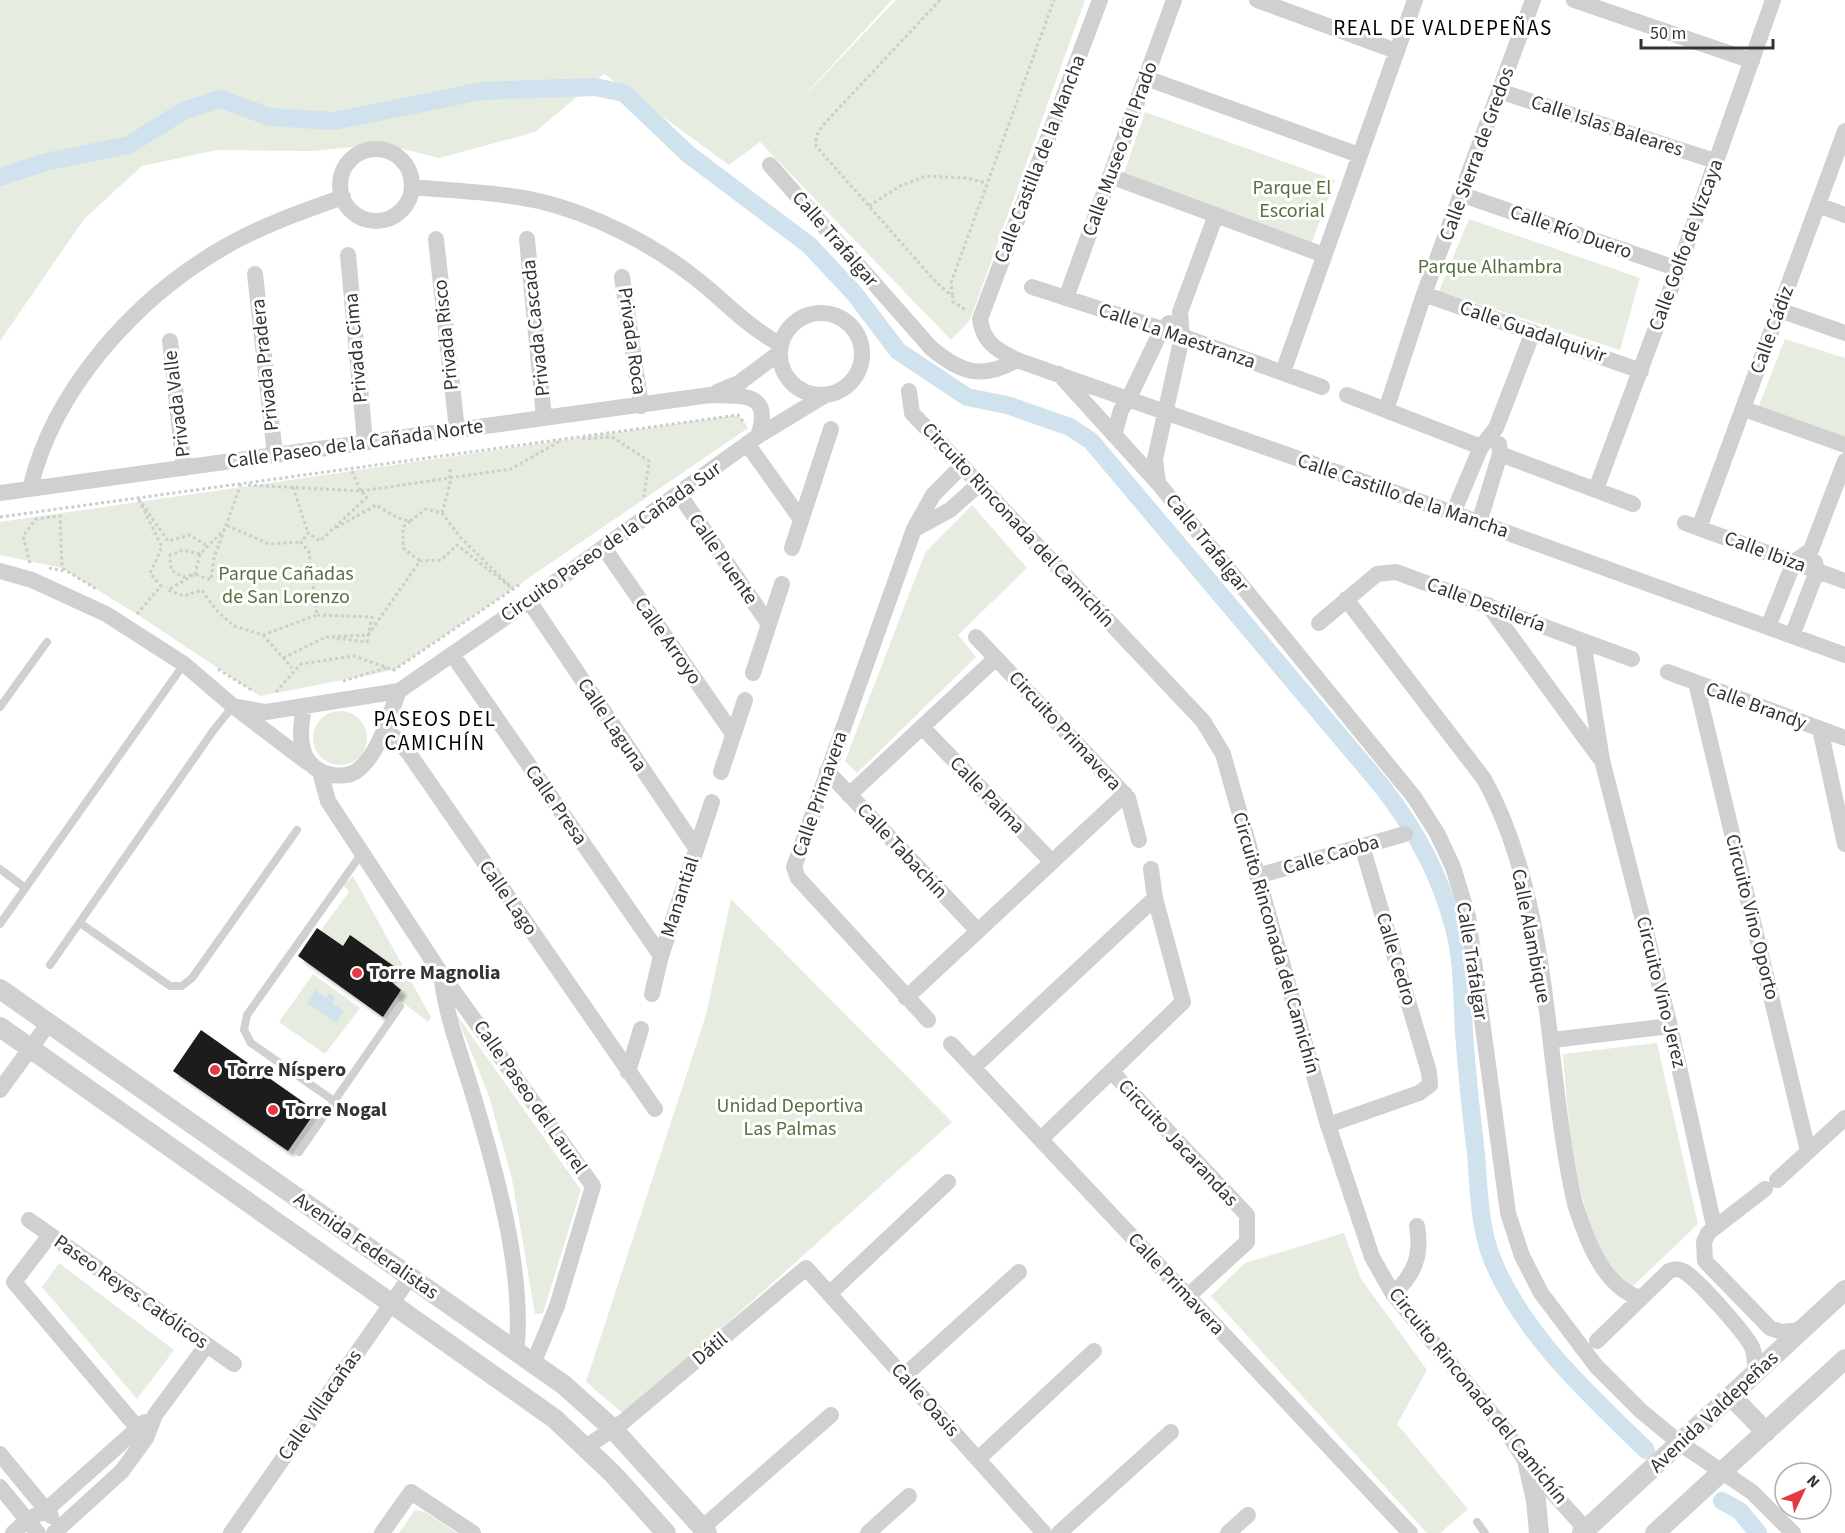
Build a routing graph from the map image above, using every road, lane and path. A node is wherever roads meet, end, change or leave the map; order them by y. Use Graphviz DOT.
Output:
graph roads {
  1 [pos="940,0"];
  2 [pos="1054,0"];
  3 [pos="1100,0"];
  4 [pos="1174,0"];
  5 [pos="1257,0"];
  6 [pos="1415,0"];
  7 [pos="1533,0"];
  8 [pos="1574,0"];
  9 [pos="1773,0"];
  10 [pos="1396,51"];
  11 [pos="1752,61"];
  12 [pos="1146,78"];
  13 [pos="1500,91"];
  14 [pos="1845,131"];
  15 [pos="1359,155"];
  16 [pos="1715,161"];
  17 [pos="770,165"];
  18 [pos="1110,176"];
  19 [pos="987,183"];
  20 [pos="412,187"];
  21 [pos="1463,195"];
  22 [pos="343,197"];
  23 [pos="1818,205"];
  24 [pos="869,206"];
  25 [pos="1216,215"];
  26 [pos="1845,215"];
  27 [pos="436,239"];
  28 [pos="527,239"];
  29 [pos="348,255"];
  30 [pos="1324,255"];
  31 [pos="1678,269"];
  32 [pos="255,274"];
  33 [pos="622,277"];
  34 [pos="1032,286"];
  35 [pos="1425,294"];
  36 [pos="1066,298"];
  37 [pos="1779,310"];
  38 [pos="1180,312"];
  39 [pos="980,319"];
  40 [pos="1162,329"];
  41 [pos="1533,332"];
  42 [pos="1845,333"];
  43 [pos="1182,337"];
  44 [pos="170,340"];
  45 [pos="779,349"];
  46 [pos="1017,360"];
  47 [pos="1641,371"];
  48 [pos="1283,372"];
  49 [pos="1059,374"];
  50 [pos="1322,387"];
  51 [pos="909,391"];
  52 [pos="710,395"];
  53 [pos="1347,395"];
  54 [pos="824,396"];
  55 [pos="1128,400"];
  56 [pos="641,406"];
  57 [pos="1744,409"];
  58 [pos="1386,410"];
  59 [pos="1166,414"];
  60 [pos="544,418"];
  61 [pos="1496,428"];
  62 [pos="831,429"];
  63 [pos="457,430"];
  64 [pos="1114,435"];
  65 [pos="751,436"];
  66 [pos="562,440"];
  67 [pos="365,442"];
  68 [pos="1845,445"];
  69 [pos="1481,447"];
  70 [pos="1500,454"];
  71 [pos="275,455"];
  72 [pos="1845,461"];
  73 [pos="450,466"];
  74 [pos="960,467"];
  75 [pos="184,468"];
  76 [pos="351,469"];
  77 [pos="450,478"];
  78 [pos="1158,483"];
  79 [pos="241,484"];
  80 [pos="978,485"];
  81 [pos="293,487"];
  82 [pos="30,489"];
  83 [pos="1596,489"];
  84 [pos="361,491"];
  85 [pos="0,493"];
  86 [pos="653,494"];
  87 [pos="679,494"];
  88 [pos="138,498"];
  89 [pos="1633,504"];
  90 [pos="442,513"];
  91 [pos="1454,513"];
  92 [pos="0,517"];
  93 [pos="800,518"];
  94 [pos="410,521"];
  95 [pos="1479,523"];
  96 [pos="1692,525"];
  97 [pos="228,526"];
  98 [pos="914,529"];
  99 [pos="308,533"];
  100 [pos="328,533"];
  101 [pos="301,542"];
  102 [pos="207,546"];
  103 [pos="604,548"];
  104 [pos="792,548"];
  105 [pos="1811,550"];
  106 [pos="200,554"];
  107 [pos="20,561"];
  108 [pos="420,561"];
  109 [pos="1794,562"];
  110 [pos="30,564"];
  111 [pos="0,571"];
  112 [pos="67,571"];
  113 [pos="1817,571"];
  114 [pos="195,574"];
  115 [pos="1845,581"];
  116 [pos="522,583"];
  117 [pos="782,584"];
  118 [pos="513,589"];
  119 [pos="107,596"];
  120 [pos="1346,599"];
  121 [pos="529,601"];
  122 [pos="1488,606"];
  123 [pos="128,608"];
  124 [pos="135,615"];
  125 [pos="317,615"];
  126 [pos="144,621"];
  127 [pos="768,623"];
  128 [pos="1318,623"];
  129 [pos="1768,627"];
  130 [pos="368,634"];
  131 [pos="263,635"];
  132 [pos="1792,636"];
  133 [pos="326,637"];
  134 [pos="976,637"];
  135 [pos="1583,641"];
  136 [pos="47,642"];
  137 [pos="452,654"];
  138 [pos="1845,656"];
  139 [pos="283,658"];
  140 [pos="996,658"];
  141 [pos="1632,658"];
  142 [pos="184,664"];
  143 [pos="212,665"];
  144 [pos="387,667"];
  145 [pos="292,668"];
  146 [pos="1668,672"];
  147 [pos="753,673"];
  148 [pos="1696,683"];
  149 [pos="335,684"];
  150 [pos="399,691"];
  151 [pos="260,696"];
  152 [pos="285,696"];
  153 [pos="745,700"];
  154 [pos="233,706"];
  155 [pos="0,707"];
  156 [pos="304,708"];
  157 [pos="384,726"];
  158 [pos="922,727"];
  159 [pos="1820,729"];
  160 [pos="733,734"];
  161 [pos="1845,738"];
  162 [pos="1602,760"];
  163 [pos="314,768"];
  164 [pos="827,771"];
  165 [pos="721,772"];
  166 [pos="1125,794"];
  167 [pos="849,795"];
  168 [pos="712,802"];
  169 [pos="297,830"];
  170 [pos="1405,834"];
  171 [pos="1139,840"];
  172 [pos="1845,844"];
  173 [pos="1362,846"];
  174 [pos="696,848"];
  175 [pos="362,853"];
  176 [pos="1052,862"];
  177 [pos="0,869"];
  178 [pos="1150,870"];
  179 [pos="1257,876"];
  180 [pos="24,887"];
  181 [pos="1155,898"];
  182 [pos="80,923"];
  183 [pos="0,924"];
  184 [pos="978,931"];
  185 [pos="661,956"];
  186 [pos="50,965"];
  187 [pos="440,972"];
  188 [pos="0,989"];
  189 [pos="652,994"];
  190 [pos="906,998"];
  191 [pos="399,1006"];
  192 [pos="928,1020"];
  193 [pos="49,1023"];
  194 [pos="1671,1026"];
  195 [pos="0,1027"];
  196 [pos="641,1029"];
  197 [pos="1552,1040"];
  198 [pos="951,1044"];
  199 [pos="30,1048"];
  200 [pos="974,1067"];
  201 [pos="1111,1071"];
  202 [pos="628,1072"];
  203 [pos="0,1090"];
  204 [pos="334,1101"];
  205 [pos="655,1109"];
  206 [pos="1845,1118"];
  207 [pos="1328,1125"];
  208 [pos="1041,1138"];
  209 [pos="1808,1151"];
  210 [pos="299,1152"];
  211 [pos="948,1182"];
  212 [pos="29,1220"];
  213 [pos="1417,1226"];
  214 [pos="1714,1226"];
  215 [pos="50,1235"];
  216 [pos="806,1268"];
  217 [pos="1019,1272"];
  218 [pos="410,1277"];
  219 [pos="1845,1290"];
  220 [pos="829,1294"];
  221 [pos="1393,1294"];
  222 [pos="1188,1296"];
  223 [pos="1640,1298"];
  224 [pos="392,1303"];
  225 [pos="1748,1306"];
  226 [pos="1732,1322"];
  227 [pos="1802,1330"];
  228 [pos="1597,1341"];
  229 [pos="206,1346"];
  230 [pos="1094,1351"];
  231 [pos="516,1353"];
  232 [pos="1845,1359"];
  233 [pos="234,1364"];
  234 [pos="534,1364"];
  235 [pos="1755,1375"];
  236 [pos="904,1376"];
  237 [pos="1732,1397"];
  238 [pos="831,1415"];
  239 [pos="613,1429"];
  240 [pos="1171,1432"];
  241 [pos="1766,1432"];
  242 [pos="141,1434"];
  243 [pos="1681,1444"];
  244 [pos="586,1447"];
  245 [pos="0,1454"];
  246 [pos="978,1459"];
  247 [pos="1528,1465"];
  248 [pos="1723,1471"];
  249 [pos="0,1487"];
  250 [pos="909,1496"];
  251 [pos="46,1510"];
  252 [pos="1248,1515"];
  253 [pos="27,1520"];
  254 [pos="1477,1522"];
  255 [pos="705,1530"];
  256 [pos="1405,1530"];
  257 [pos="60,1531"];
  258 [pos="1586,1532"];
  259 [pos="13,1533"];
  260 [pos="38,1533"];
  261 [pos="231,1533"];
  262 [pos="382,1533"];
  263 [pos="473,1533"];
  264 [pos="666,1533"];
  265 [pos="868,1533"];
  266 [pos="1044,1533"];
  267 [pos="1059,1533"];
  268 [pos="1227,1533"];
  269 [pos="1485,1533"];
  270 [pos="1539,1533"];
  271 [pos="1655,1533"];
  272 [pos="1793,1533"];
  1 -- 24 [label="path"];
  2 -- 19 [label="path"];
  3 -- 39 [label="street, Calle Castilla de la Mancha"];
  4 -- 12 [label="street, Calle Museo del Prado"];
  5 -- 10 [label="street"];
  6 -- 10 [label="street"];
  7 -- 13 [label="street, Calle Sierra de Gredos"];
  8 -- 11 [label="street"];
  9 -- 11 [label="street, Calle Golfo de Vizcaya"];
  10 -- 15 [label="street"];
  11 -- 16 [label="street, Calle Golfo de Vizcaya"];
  12 -- 15 [label="street"];
  12 -- 18 [label="street, Calle Museo del Prado"];
  13 -- 16 [label="street, Calle Islas Baleares"];
  13 -- 21 [label="street, Calle Sierra de Gredos"];
  14 -- 23 [label="street, Calle Cádiz"];
  15 -- 30 [label="street"];
  16 -- 31 [label="street, Calle Golfo de Vizcaya"];
  17 -- 46 [label="street, Calle Trafalgar"];
  18 -- 25 [label="street"];
  18 -- 36 [label="street, Calle Museo del Prado"];
  19 -- 24 [label="path"];
  19 -- 24 [label="path"];
  20 -- 22 [label="street"];
  20 -- 22 [label="street"];
  20 -- 45 [label="street"];
  21 -- 31 [label="street, Calle Río Duero"];
  21 -- 35 [label="street, Calle Sierra de Gredos"];
  22 -- 82 [label="street"];
  23 -- 26 [label="street"];
  23 -- 37 [label="street, Calle Cádiz"];
  25 -- 30 [label="street"];
  25 -- 38 [label="street"];
  27 -- 63 [label="street, Privada Risco"];
  28 -- 60 [label="street, Privada Cascada"];
  29 -- 67 [label="street, Privada Cima"];
  30 -- 48 [label="street"];
  31 -- 47 [label="street, Calle Golfo de Vizcaya"];
  32 -- 71 [label="street, Privada Pradera"];
  33 -- 56 [label="street, Privada Roca"];
  34 -- 36 [label="street, Calle La Maestranza"];
  35 -- 41 [label="street, Calle Guadalquivir"];
  35 -- 58 [label="street, Calle Sierra de Gredos"];
  36 -- 40 [label="street, Calle La Maestranza"];
  37 -- 42 [label="street"];
  37 -- 57 [label="street, Calle Cádiz"];
  38 -- 40 [label="street"];
  38 -- 43 [label="street"];
  39 -- 46 [label="street, Calle Castillo de la Mancha"];
  40 -- 43 [label="street, Calle La Maestranza"];
  40 -- 55 [label="street"];
  41 -- 47 [label="street, Calle Guadalquivir"];
  41 -- 61 [label="street"];
  43 -- 48 [label="street, Calle La Maestranza"];
  43 -- 59 [label="street"];
  44 -- 75 [label="street, Privada Valle"];
  45 -- 52 [label="street, Calle Paseo de la Cañada Norte"];
  45 -- 54 [label="street"];
  45 -- 54 [label="street"];
  46 -- 49 [label="street, Calle Castillo de la Mancha"];
  47 -- 83 [label="street, Calle Golfo de Vizcaya"];
  48 -- 50 [label="street, Calle La Maestranza"];
  49 -- 55 [label="street, Calle Castillo de la Mancha"];
  49 -- 64 [label="street, Calle Trafalgar"];
  51 -- 74 [label="street, Circuito Rinconada del Camichín"];
  52 -- 56 [label="street, Calle Paseo de la Cañada Norte"];
  52 -- 65 [label="street, Calle Paseo de la Cañada Norte"];
  53 -- 58 [label="street"];
  54 -- 65 [label="street, Circuito Paseo de la Cañada Sur"];
  55 -- 59 [label="street, Calle Castillo de la Mancha"];
  55 -- 64 [label="street"];
  56 -- 60 [label="street, Calle Paseo de la Cañada Norte"];
  57 -- 68 [label="street"];
  57 -- 96 [label="street, Calle Cádiz"];
  58 -- 69 [label="street"];
  59 -- 78 [label="street"];
  59 -- 91 [label="street, Calle Castillo de la Mancha"];
  60 -- 63 [label="street, Calle Paseo de la Cañada Norte"];
  61 -- 69 [label="street"];
  61 -- 70 [label="street"];
  62 -- 93 [label="street"];
  63 -- 67 [label="street, Calle Paseo de la Cañada Norte"];
  64 -- 78 [label="street, Calle Trafalgar"];
  65 -- 66 [label="path"];
  65 -- 87 [label="street, Circuito Paseo de la Cañada Sur"];
  65 -- 93 [label="street"];
  66 -- 76 [label="path"];
  66 -- 77 [label="path"];
  66 -- 86 [label="path"];
  67 -- 71 [label="street, Calle Paseo de la Cañada Norte"];
  69 -- 91 [label="street"];
  70 -- 83 [label="street"];
  70 -- 95 [label="street"];
  71 -- 75 [label="street, Calle Paseo de la Cañada Norte"];
  72 -- 105 [label="street"];
  73 -- 77 [label="path"];
  74 -- 80 [label="street, Circuito Rinconada del Camichín"];
  74 -- 98 [label="street, Calle Primavera"];
  75 -- 82 [label="street, Calle Paseo de la Cañada Norte"];
  76 -- 79 [label="path"];
  76 -- 84 [label="path"];
  77 -- 84 [label="path"];
  77 -- 90 [label="path"];
  78 -- 243 [label="street, Calle Trafalgar"];
  79 -- 81 [label="path"];
  79 -- 88 [label="path"];
  79 -- 97 [label="path"];
  80 -- 98 [label="street"];
  80 -- 179 [label="street, Circuito Rinconada del Camichín"];
  81 -- 84 [label="path"];
  81 -- 99 [label="path"];
  82 -- 85 [label="street, Calle Paseo de la Cañada Norte"];
  83 -- 89 [label="street"];
  84 -- 100 [label="path"];
  87 -- 103 [label="street, Circuito Paseo de la Cañada Sur"];
  87 -- 127 [label="street, Calle Puente"];
  88 -- 92 [label="path"];
  88 -- 102 [label="path"];
  88 -- 123 [label="path"];
  90 -- 94 [label="path"];
  90 -- 118 [label="path"];
  91 -- 95 [label="street, Calle Castillo de la Mancha"];
  93 -- 104 [label="street"];
  94 -- 100 [label="path"];
  94 -- 108 [label="path"];
  95 -- 129 [label="street, Calle Castillo de la Mancha"];
  96 -- 109 [label="street, Calle Ibiza"];
  97 -- 101 [label="path"];
  97 -- 102 [label="path"];
  97 -- 114 [label="path"];
  98 -- 164 [label="street, Calle Primavera"];
  99 -- 100 [label="path"];
  99 -- 101 [label="path"];
  101 -- 125 [label="path"];
  102 -- 106 [label="path"];
  103 -- 121 [label="street, Circuito Paseo de la Cañada Sur"];
  103 -- 160 [label="street, Calle Arroyo"];
  105 -- 109 [label="street"];
  105 -- 113 [label="street"];
  106 -- 114 [label="path"];
  106 -- 114 [label="path"];
  107 -- 110 [label="path"];
  108 -- 118 [label="path"];
  108 -- 130 [label="path"];
  109 -- 113 [label="street, Calle Ibiza"];
  109 -- 129 [label="street"];
  110 -- 112 [label="path"];
  110 -- 112 [label="path"];
  111 -- 142 [label="street"];
  112 -- 119 [label="path"];
  113 -- 115 [label="street, Calle Ibiza"];
  113 -- 132 [label="street"];
  114 -- 131 [label="path"];
  116 -- 118 [label="path"];
  117 -- 127 [label="street"];
  118 -- 144 [label="path"];
  120 -- 122 [label="street, Calle Destilería"];
  120 -- 128 [label="street, Calle Destilería"];
  120 -- 197 [label="street, Calle Alambique"];
  121 -- 137 [label="street, Circuito Paseo de la Cañada Sur"];
  121 -- 174 [label="street, Calle Laguna"];
  122 -- 135 [label="street, Calle Destilería"];
  122 -- 162 [label="street, Circuito Vino Jerez"];
  124 -- 126 [label="path"];
  125 -- 130 [label="path"];
  125 -- 131 [label="path"];
  127 -- 147 [label="street"];
  129 -- 132 [label="street, Calle Castillo de la Mancha"];
  130 -- 133 [label="path"];
  130 -- 133 [label="path"];
  131 -- 139 [label="path"];
  132 -- 138 [label="street, Calle Castillo de la Mancha"];
  133 -- 139 [label="path"];
  134 -- 140 [label="street, Circuito Primavera"];
  135 -- 141 [label="street, Calle Destilería"];
  135 -- 162 [label="street, Circuito Vino Jerez"];
  136 -- 155 [label="lane"];
  137 -- 150 [label="street, Circuito Paseo de la Cañada Sur"];
  137 -- 185 [label="street, Calle Presa"];
  139 -- 145 [label="path"];
  140 -- 158 [label="street, Circuito Primavera"];
  140 -- 166 [label="street, Circuito Primavera"];
  142 -- 154 [label="street"];
  142 -- 180 [label="lane"];
  143 -- 151 [label="path"];
  144 -- 149 [label="path"];
  144 -- 152 [label="path"];
  146 -- 148 [label="street, Calle Brandy"];
  148 -- 159 [label="street, Calle Brandy"];
  148 -- 209 [label="street, Circuito Vino Oporto"];
  150 -- 156 [label="street"];
  150 -- 157 [label="street"];
  153 -- 160 [label="street"];
  154 -- 156 [label="street"];
  154 -- 163 [label="street"];
  154 -- 182 [label="lane"];
  156 -- 163 [label="street, Calle Paseo del Laurel"];
  157 -- 163 [label="street"];
  157 -- 202 [label="street, Calle Lago"];
  158 -- 167 [label="street, Circuito Primavera"];
  158 -- 176 [label="street, Calle Palma"];
  159 -- 161 [label="street, Calle Brandy"];
  159 -- 172 [label="street"];
  160 -- 165 [label="street"];
  162 -- 194 [label="street, Circuito Vino Jerez"];
  163 -- 175 [label="street, Calle Paseo del Laurel"];
  164 -- 167 [label="street, Calle Tabachín"];
  164 -- 190 [label="street, Calle Primavera"];
  166 -- 171 [label="street, Circuito Primavera"];
  166 -- 176 [label="street"];
  167 -- 184 [label="street, Calle Tabachín"];
  168 -- 174 [label="street, Manantial"];
  169 -- 182 [label="lane"];
  170 -- 173 [label="street, Calle Caoba"];
  173 -- 179 [label="street, Calle Caoba"];
  173 -- 207 [label="street, Calle Cedro"];
  174 -- 185 [label="street, Manantial"];
  175 -- 187 [label="street, Calle Paseo del Laurel"];
  175 -- 204 [label="lane"];
  176 -- 184 [label="street"];
  177 -- 180 [label="lane"];
  178 -- 181 [label="street, Circuito Jacarandas"];
  179 -- 207 [label="street, Circuito Rinconada del Camichín"];
  180 -- 183 [label="lane"];
  181 -- 200 [label="street"];
  181 -- 201 [label="street, Circuito Jacarandas"];
  182 -- 186 [label="lane"];
  184 -- 190 [label="street"];
  185 -- 189 [label="street, Manantial"];
  187 -- 231 [label="street, Calle Paseo del Laurel"];
  187 -- 234 [label="street, Calle Paseo del Laurel"];
  188 -- 193 [label="street, Avenida Federalistas"];
  190 -- 192 [label="street, Calle Primavera"];
  191 -- 204 [label="lane"];
  193 -- 199 [label="street"];
  193 -- 218 [label="street, Avenida Federalistas"];
  194 -- 197 [label="street"];
  194 -- 214 [label="street, Circuito Vino Jerez"];
  195 -- 199 [label="street, Avenida Federalistas"];
  196 -- 202 [label="street"];
  197 -- 223 [label="street, Calle Alambique"];
  198 -- 200 [label="street, Calle Primavera"];
  199 -- 203 [label="street"];
  199 -- 224 [label="street, Avenida Federalistas"];
  200 -- 208 [label="street, Calle Primavera"];
  201 -- 208 [label="street, Circuito Jacarandas"];
  201 -- 222 [label="street, Circuito Jacarandas"];
  202 -- 205 [label="street, Calle Lago"];
  204 -- 210 [label="lane"];
  206 -- 209 [label="street"];
  207 -- 221 [label="street, Circuito Rinconada del Camichín"];
  208 -- 222 [label="street, Calle Primavera"];
  209 -- 214 [label="street"];
  211 -- 220 [label="street"];
  212 -- 215 [label="street, Paseo Reyes Católicos"];
  213 -- 221 [label="street"];
  214 -- 225 [label="street"];
  215 -- 229 [label="street, Paseo Reyes Católicos"];
  215 -- 242 [label="street"];
  216 -- 220 [label="street, Calle Oasis"];
  216 -- 239 [label="street, Dátil"];
  217 -- 236 [label="street"];
  218 -- 224 [label="street, Calle Villacañas"];
  218 -- 231 [label="street, Avenida Federalistas"];
  219 -- 227 [label="street, Avenida Valdepeñas"];
  220 -- 236 [label="street, Calle Oasis"];
  221 -- 247 [label="street, Circuito Rinconada del Camichín"];
  222 -- 256 [label="street, Calle Primavera"];
  223 -- 226 [label="street"];
  223 -- 228 [label="street"];
  224 -- 244 [label="street, Avenida Federalistas"];
  224 -- 261 [label="street, Calle Villacañas"];
  225 -- 226 [label="street"];
  225 -- 227 [label="street"];
  226 -- 235 [label="street"];
  227 -- 235 [label="street, Avenida Valdepeñas"];
  229 -- 233 [label="street, Paseo Reyes Católicos"];
  229 -- 242 [label="street"];
  230 -- 246 [label="street"];
  231 -- 234 [label="street, Avenida Federalistas"];
  232 -- 241 [label="street"];
  234 -- 239 [label="street, Avenida Federalistas"];
  235 -- 237 [label="street, Avenida Valdepeñas"];
  236 -- 246 [label="street, Calle Oasis"];
  237 -- 241 [label="street"];
  237 -- 243 [label="street, Avenida Valdepeñas"];
  238 -- 255 [label="street"];
  239 -- 244 [label="street, Dátil"];
  239 -- 255 [label="street, Avenida Federalistas"];
  240 -- 267 [label="street"];
  241 -- 248 [label="street"];
  242 -- 251 [label="street"];
  242 -- 257 [label="street"];
  243 -- 248 [label="street, Calle Trafalgar"];
  243 -- 258 [label="street, Avenida Valdepeñas"];
  244 -- 264 [label="street, Avenida Federalistas"];
  245 -- 251 [label="street"];
  246 -- 266 [label="street, Calle Oasis"];
  247 -- 258 [label="street, Circuito Rinconada del Camichín"];
  247 -- 270 [label="street"];
  248 -- 271 [label="street"];
  248 -- 272 [label="street, Calle Trafalgar"];
  249 -- 253 [label="street"];
  250 -- 265 [label="street"];
  251 -- 253 [label="street"];
  251 -- 257 [label="street"];
  252 -- 268 [label="street"];
  253 -- 259 [label="street"];
  253 -- 260 [label="street"];
  254 -- 269 [label="lane"];
  262 -- 263 [label="street"];
}
